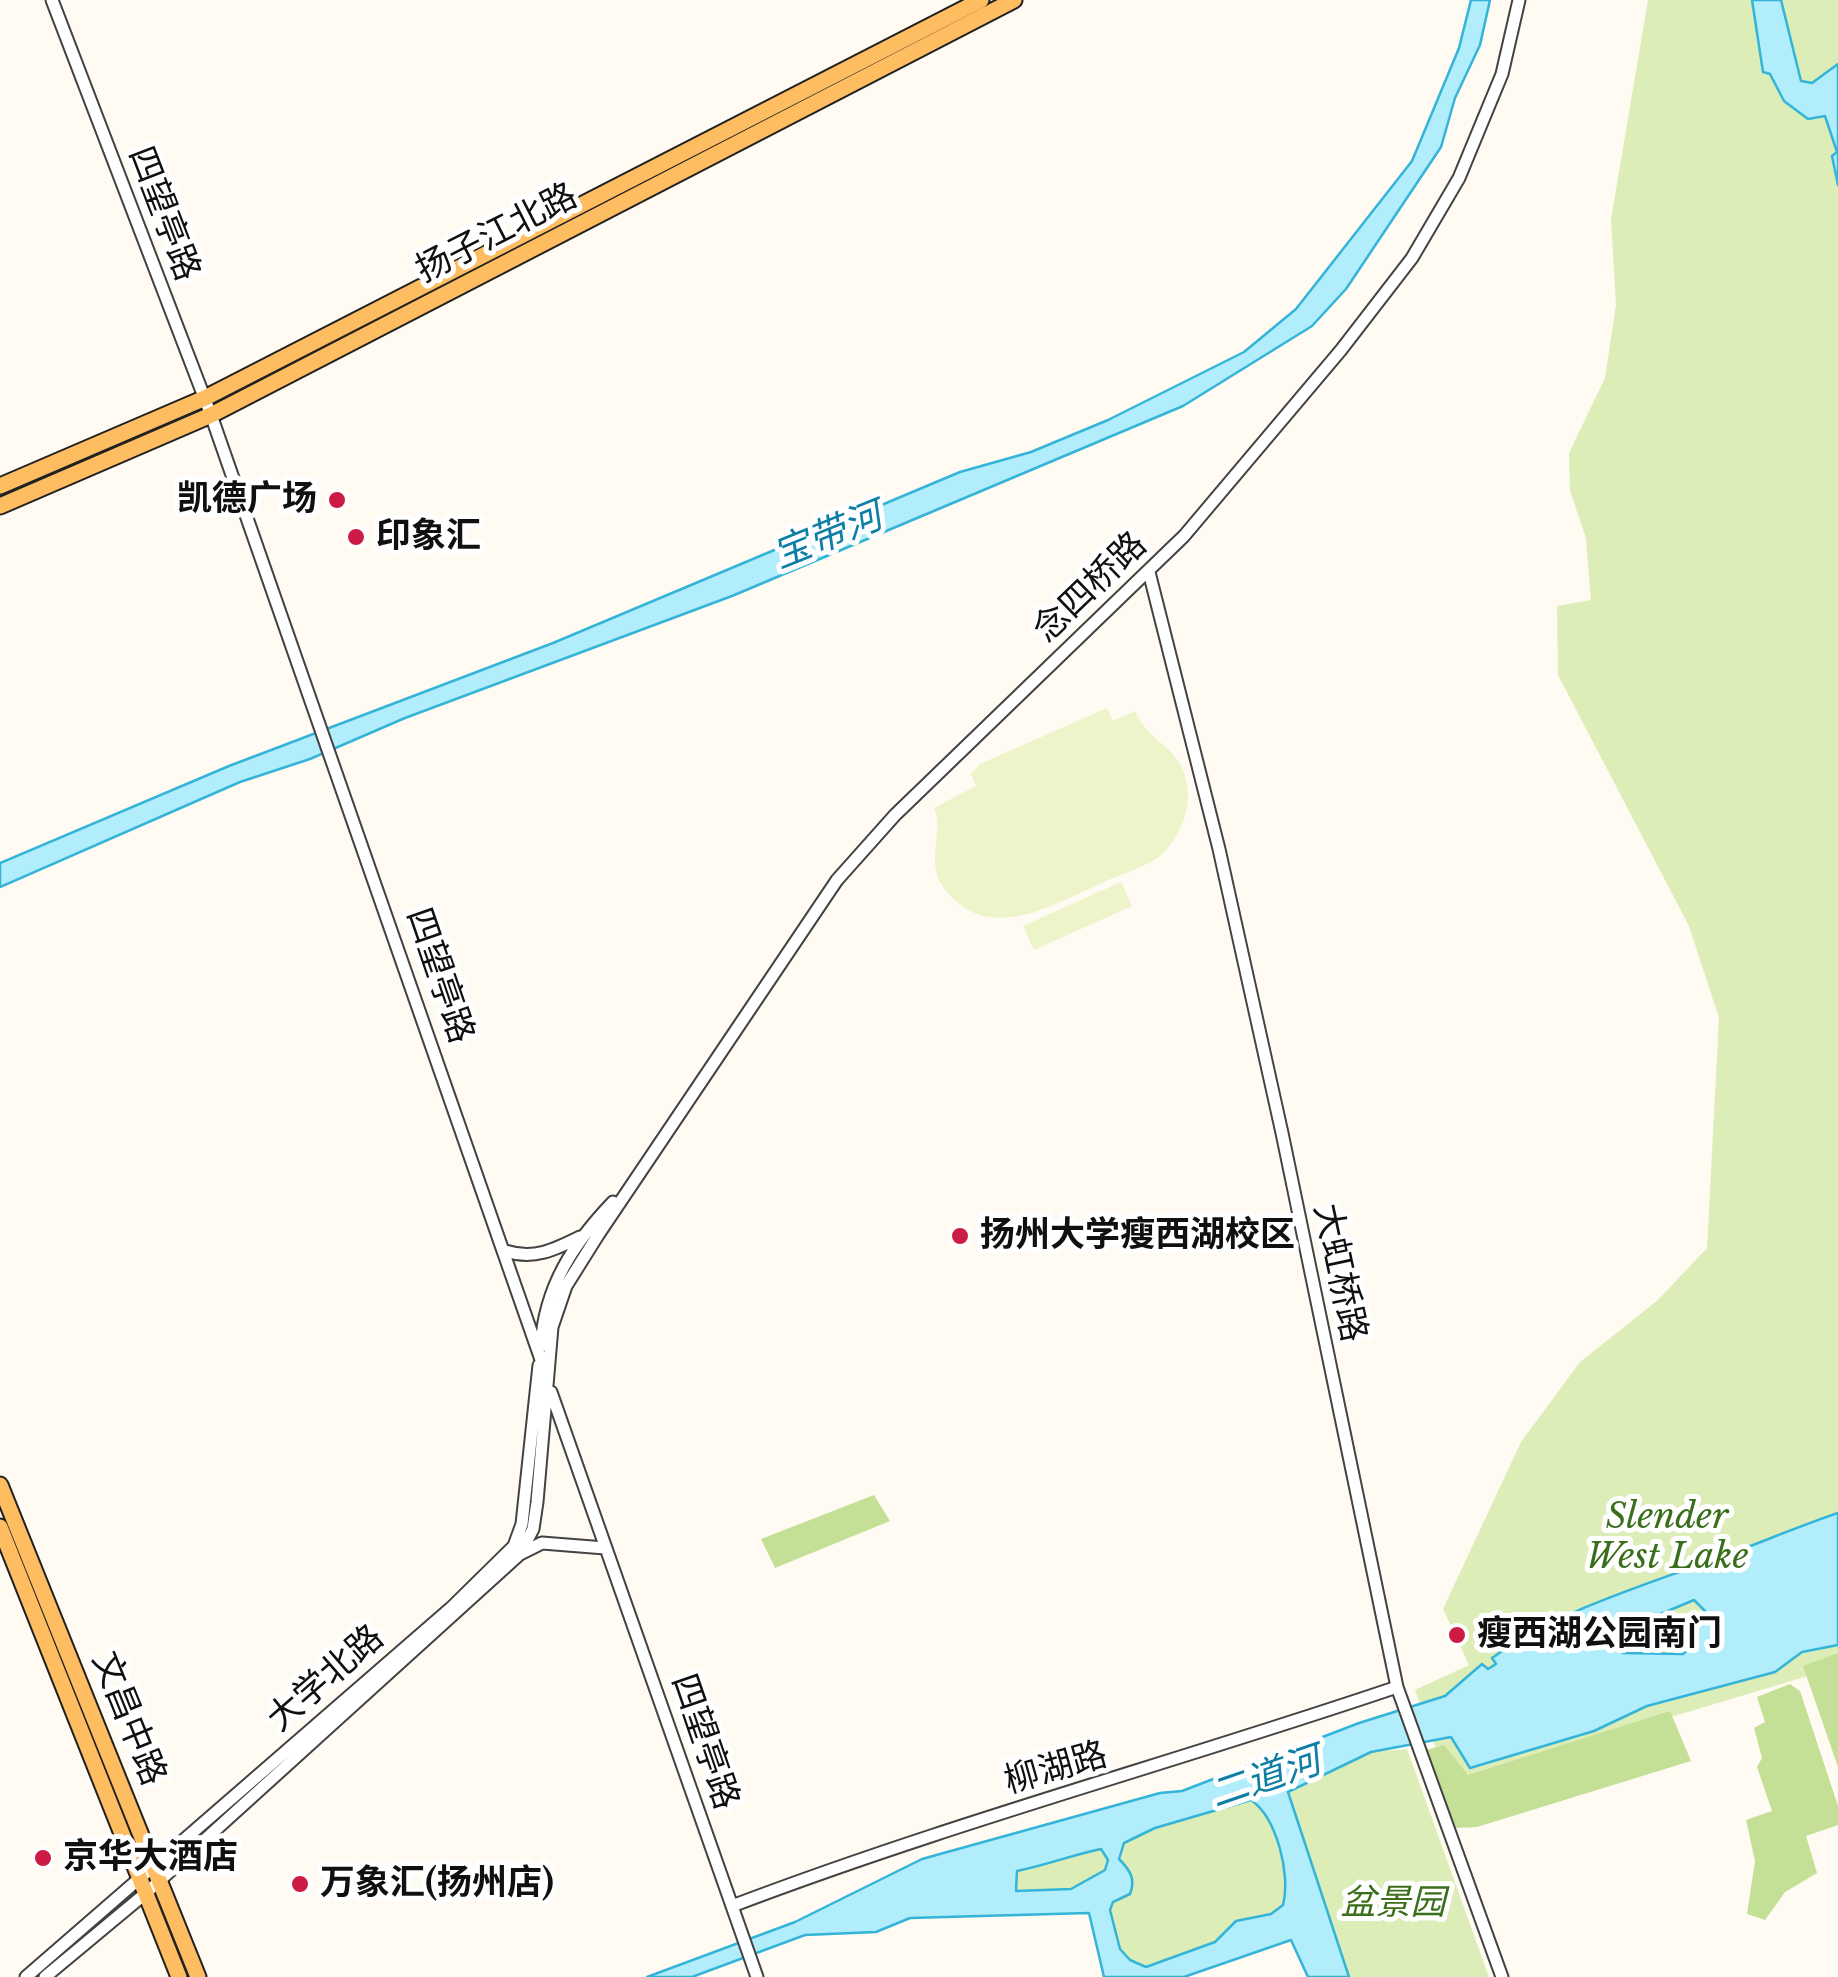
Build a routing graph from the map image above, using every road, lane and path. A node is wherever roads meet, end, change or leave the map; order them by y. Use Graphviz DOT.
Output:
graph roads {
  1 [pos="52,0"];
  2 [pos="981,0"];
  3 [pos="1014,0"];
  4 [pos="1519,0"];
  5 [pos="205,398"];
  6 [pos="211,415"];
  7 [pos="0,486"];
  8 [pos="0,506"];
  9 [pos="1149,572"];
  10 [pos="637,1177"];
  11 [pos="580,1237"];
  12 [pos="505,1251"];
  13 [pos="540,1356"];
  14 [pos="549,1385"];
  15 [pos="0,1485"];
  16 [pos="0,1528"];
  17 [pos="605,1548"];
  18 [pos="520,1554"];
  19 [pos="1397,1687"];
  20 [pos="158,1872"];
  21 [pos="143,1886"];
  22 [pos="732,1906"];
  23 [pos="26,1977"];
  24 [pos="46,1977"];
  25 [pos="179,1977"];
  26 [pos="198,1977"];
  27 [pos="757,1977"];
  28 [pos="1502,1977"];
  1 -- 5 [label="street, 四望亭路"];
  2 -- 5 [label="main road, 扬子江北路"];
  3 -- 6 [label="main road, 扬子江北路"];
  4 -- 9 [label="street, 念四桥路"];
  5 -- 6 [label="street, 四望亭路"];
  5 -- 7 [label="main road, 扬子江北路"];
  6 -- 8 [label="main road, 扬子江北路"];
  6 -- 12 [label="street, 四望亭路"];
  9 -- 10 [label="street, 念四桥路"];
  9 -- 19 [label="street, 大虹桥路"];
  10 -- 11 [label="street, 念四桥路"];
  10 -- 14 [label="street, 念四桥路"];
  11 -- 12 [label="street"];
  11 -- 13 [label="street, 念四桥路"];
  12 -- 13 [label="street, 四望亭路"];
  13 -- 14 [label="street, 四望亭路"];
  13 -- 20 [label="street, 大学北路"];
  14 -- 17 [label="street, 四望亭路"];
  14 -- 18 [label="street, 大学北路"];
  15 -- 20 [label="main road, 文昌中路"];
  16 -- 21 [label="main road, 文昌中路"];
  17 -- 18 [label="street"];
  17 -- 22 [label="street, 四望亭路"];
  18 -- 20 [label="street, 大学北路"];
  19 -- 22 [label="street, 柳湖路"];
  19 -- 28 [label="street, 大虹桥路"];
  20 -- 21 [label="street, 大学北路"];
  20 -- 26 [label="main road, 文昌中路"];
  21 -- 23 [label="street, 大学北路"];
  21 -- 24 [label="street, 大学北路"];
  21 -- 25 [label="main road, 文昌中路"];
  22 -- 27 [label="street, 四望亭路"];
}
